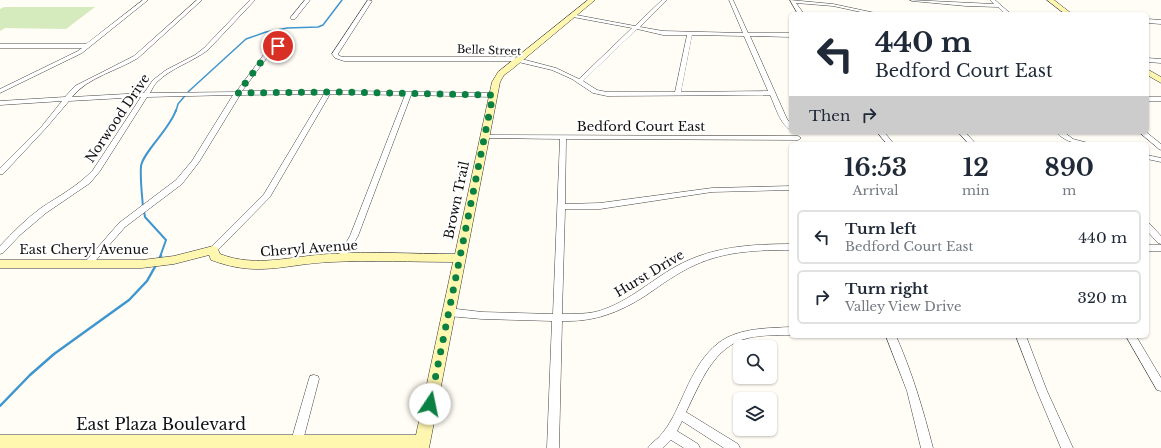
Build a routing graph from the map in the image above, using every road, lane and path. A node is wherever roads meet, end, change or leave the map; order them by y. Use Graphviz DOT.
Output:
graph roads {
  1 [pos="146,0"];
  2 [pos="200,0"];
  3 [pos="253,0"];
  4 [pos="308,0"];
  5 [pos="592,0"];
  6 [pos="665,0"];
  7 [pos="731,0"];
  8 [pos="912,0"];
  9 [pos="992,0"];
  10 [pos="1050,0"];
  11 [pos="370,1"];
  12 [pos="792,1"];
  13 [pos="998,6"];
  14 [pos="800,12"];
  15 [pos="868,12"];
  16 [pos="1006,12"];
  17 [pos="1067,12"];
  18 [pos="573,15"];
  19 [pos="293,18"];
  20 [pos="1149,21"];
  21 [pos="1161,22"];
  22 [pos="636,28"];
  23 [pos="690,34"];
  24 [pos="747,34"];
  25 [pos="789,35"];
  26 [pos="0,46"];
  27 [pos="88,46"];
  28 [pos="278,46"];
  29 [pos="518,60"];
  30 [pos="1149,60"];
  31 [pos="1161,61"];
  32 [pos="1149,72"];
  33 [pos="1161,81"];
  34 [pos="579,82"];
  35 [pos="0,91"];
  36 [pos="328,92"];
  37 [pos="238,93"];
  38 [pos="409,93"];
  39 [pos="678,93"];
  40 [pos="772,93"];
  41 [pos="145,94"];
  42 [pos="493,95"];
  43 [pos="68,98"];
  44 [pos="1149,99"];
  45 [pos="1161,99"];
  46 [pos="0,103"];
  47 [pos="789,125"];
  48 [pos="882,134"];
  49 [pos="963,134"];
  50 [pos="1062,134"];
  51 [pos="1144,134"];
  52 [pos="484,137"];
  53 [pos="563,137"];
  54 [pos="798,138"];
  55 [pos="889,142"];
  56 [pos="971,142"];
  57 [pos="1078,142"];
  58 [pos="1161,148"];
  59 [pos="1149,157"];
  60 [pos="1161,160"];
  61 [pos="0,172"];
  62 [pos="789,188"];
  63 [pos="560,207"];
  64 [pos="1149,228"];
  65 [pos="1161,241"];
  66 [pos="789,247"];
  67 [pos="1149,248"];
  68 [pos="1161,248"];
  69 [pos="0,250"];
  70 [pos="213,250"];
  71 [pos="341,258"];
  72 [pos="459,258"];
  73 [pos="0,264"];
  74 [pos="88,264"];
  75 [pos="448,312"];
  76 [pos="557,317"];
  77 [pos="789,332"];
  78 [pos="892,338"];
  79 [pos="1022,338"];
  80 [pos="1132,338"];
  81 [pos="314,379"];
  82 [pos="1161,387"];
  83 [pos="680,414"];
  84 [pos="670,432"];
  85 [pos="0,442"];
  86 [pos="296,445"];
  87 [pos="421,445"];
  88 [pos="553,448"];
  89 [pos="654,448"];
  90 [pos="694,448"];
  91 [pos="734,448"];
  92 [pos="927,448"];
  93 [pos="1067,448"];
  1 -- 27 [label="street"];
  2 -- 43 [label="street"];
  3 -- 41 [label="street, Norwood Drive"];
  4 -- 19 [label="street"];
  5 -- 18 [label="street, Brown Trail"];
  6 -- 22 [label="street"];
  7 -- 24 [label="street"];
  8 -- 13 [label="street"];
  9 -- 13 [label="street"];
  10 -- 17 [label="street"];
  11 -- 29 [label="street, Belle Street"];
  12 -- 14 [label="street"];
  12 -- 15 [label="street"];
  13 -- 16 [label="street"];
  18 -- 22 [label="street"];
  18 -- 29 [label="street, Brown Trail"];
  20 -- 21 [label="street"];
  22 -- 23 [label="street"];
  22 -- 34 [label="street"];
  23 -- 24 [label="street"];
  23 -- 39 [label="street"];
  24 -- 25 [label="street"];
  24 -- 40 [label="street"];
  26 -- 27 [label="street"];
  27 -- 35 [label="street"];
  28 -- 37 [label="street"];
  29 -- 34 [label="street, Belle Street"];
  29 -- 42 [label="street, Brown Trail"];
  30 -- 31 [label="street"];
  32 -- 33 [label="street"];
  34 -- 39 [label="street, Belle Street"];
  36 -- 37 [label="street"];
  36 -- 38 [label="street"];
  36 -- 70 [label="street"];
  37 -- 41 [label="street"];
  37 -- 74 [label="street"];
  38 -- 42 [label="street"];
  38 -- 71 [label="street"];
  39 -- 40 [label="street, Belle Street"];
  40 -- 47 [label="street"];
  41 -- 43 [label="street"];
  41 -- 69 [label="street, Norwood Drive"];
  42 -- 52 [label="street, Brown Trail"];
  43 -- 46 [label="street"];
  43 -- 61 [label="street"];
  44 -- 45 [label="street"];
  48 -- 55 [label="street"];
  49 -- 56 [label="street"];
  50 -- 57 [label="street"];
  51 -- 58 [label="street"];
  52 -- 53 [label="street, Bedford Court East"];
  52 -- 72 [label="street, Brown Trail"];
  53 -- 54 [label="street, Bedford Court East"];
  53 -- 63 [label="street"];
  59 -- 60 [label="street"];
  62 -- 63 [label="street"];
  63 -- 76 [label="street"];
  64 -- 65 [label="street"];
  66 -- 76 [label="street, Hurst Drive"];
  67 -- 68 [label="street"];
  70 -- 71 [label="street, Cheryl Avenue"];
  70 -- 74 [label="street, East Cheryl Avenue"];
  71 -- 72 [label="street, Cheryl Avenue"];
  72 -- 75 [label="street, Brown Trail"];
  73 -- 74 [label="street, East Cheryl Avenue"];
  75 -- 76 [label="street, Hurst Drive"];
  75 -- 87 [label="street, Brown Trail"];
  76 -- 88 [label="street"];
  77 -- 83 [label="street"];
  78 -- 92 [label="street"];
  79 -- 93 [label="street"];
  80 -- 82 [label="street"];
  81 -- 86 [label="street"];
  83 -- 84 [label="street"];
  83 -- 91 [label="street"];
  84 -- 89 [label="street"];
  84 -- 90 [label="street"];
  85 -- 86 [label="street, East Plaza Boulevard"];
  86 -- 87 [label="street, East Plaza Boulevard"];
}
